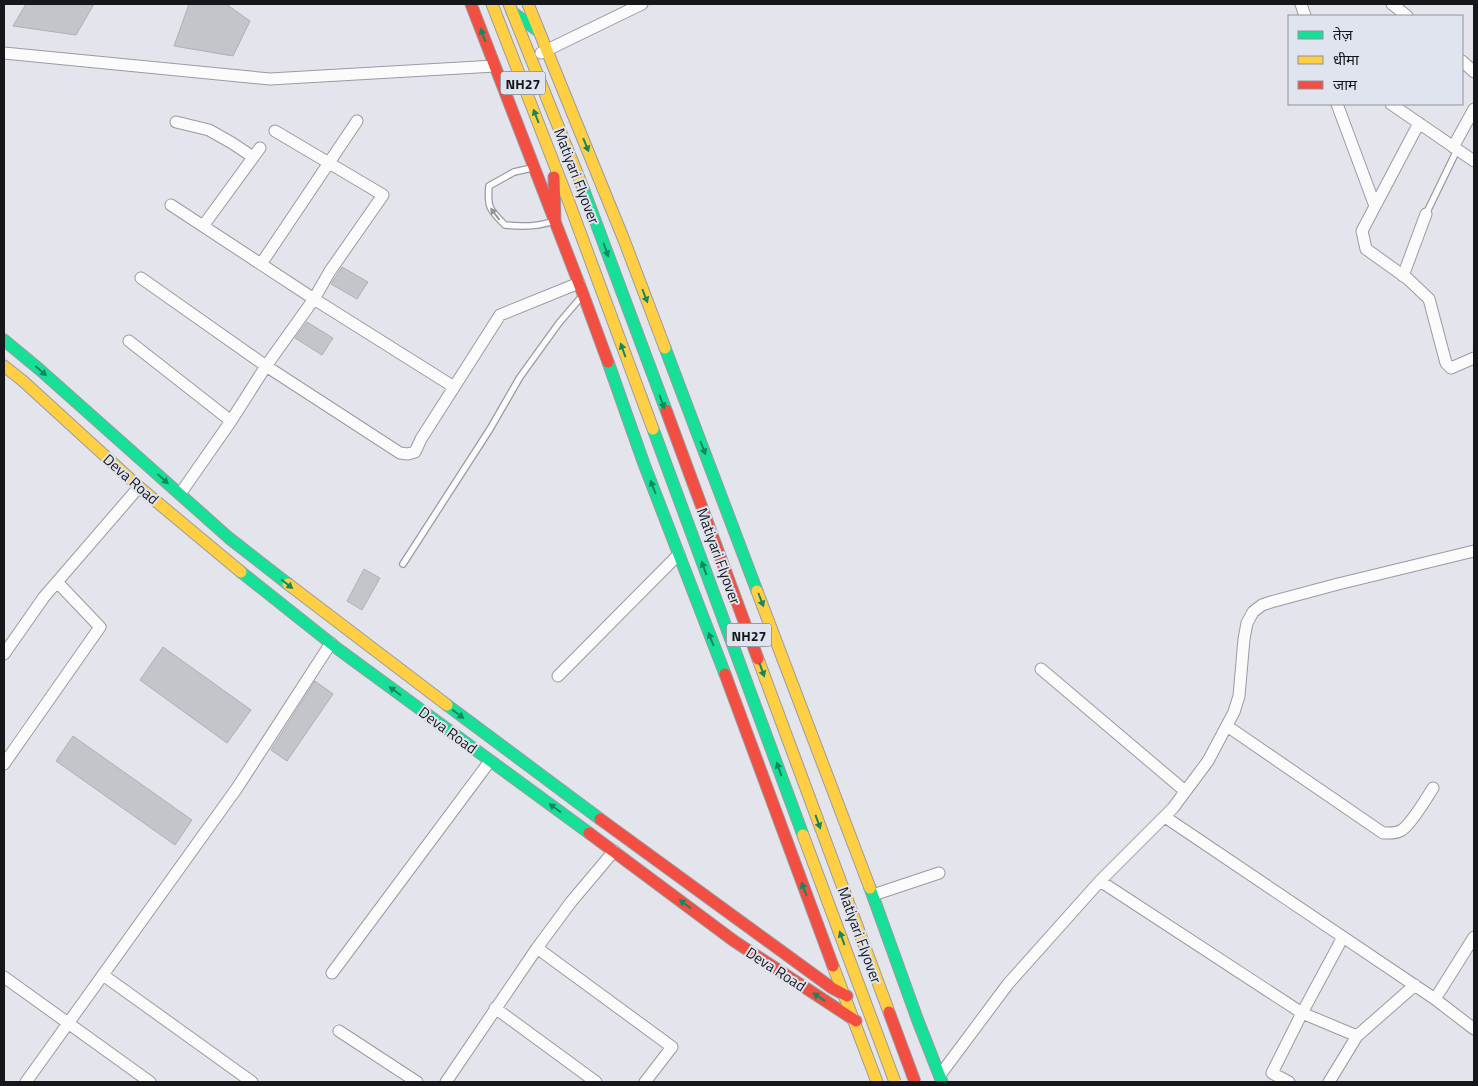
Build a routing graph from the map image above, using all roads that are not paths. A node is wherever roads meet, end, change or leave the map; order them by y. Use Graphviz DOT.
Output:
graph roads {
  1 [pos="471,4"];
  2 [pos="492,4"];
  3 [pos="528,4"];
  4 [pos="642,4"];
  5 [pos="511,8"];
  6 [pos="537,30"];
  7 [pos="546,50"];
  8 [pos="4,53"];
  9 [pos="530,58"];
  10 [pos="1463,62"];
  11 [pos="496,66"];
  12 [pos="1474,72"];
  13 [pos="1337,105"];
  14 [pos="1392,105"];
  15 [pos="1474,109"];
  16 [pos="357,121"];
  17 [pos="176,122"];
  18 [pos="1419,123"];
  19 [pos="275,131"];
  20 [pos="1455,148"];
  21 [pos="1474,161"];
  22 [pos="553,162"];
  23 [pos="330,164"];
  24 [pos="534,167"];
  25 [pos="171,205"];
  26 [pos="1375,206"];
  27 [pos="1426,214"];
  28 [pos="555,220"];
  29 [pos="203,226"];
  30 [pos="261,264"];
  31 [pos="1403,276"];
  32 [pos="141,278"];
  33 [pos="579,283"];
  34 [pos="583,294"];
  35 [pos="314,299"];
  36 [pos="4,340"];
  37 [pos="129,341"];
  38 [pos="1474,358"];
  39 [pos="4,366"];
  40 [pos="266,366"];
  41 [pos="454,387"];
  42 [pos="231,421"];
  43 [pos="139,487"];
  44 [pos="180,494"];
  45 [pos="1474,551"];
  46 [pos="679,554"];
  47 [pos="403,564"];
  48 [pos="58,583"];
  49 [pos="332,643"];
  50 [pos="4,654"];
  51 [pos="1041,669"];
  52 [pos="558,676"];
  53 [pos="1227,726"];
  54 [pos="490,761"];
  55 [pos="4,764"];
  56 [pos="1433,788"];
  57 [pos="1186,791"];
  58 [pos="1165,816"];
  59 [pos="614,850"];
  60 [pos="939,873"];
  61 [pos="1100,881"];
  62 [pos="873,896"];
  63 [pos="1343,937"];
  64 [pos="1474,937"];
  65 [pos="537,948"];
  66 [pos="332,973"];
  67 [pos="103,975"];
  68 [pos="4,977"];
  69 [pos="1415,985"];
  70 [pos="844,995"];
  71 [pos="1435,999"];
  72 [pos="495,1008"];
  73 [pos="1302,1013"];
  74 [pos="854,1020"];
  75 [pos="918,1021"];
  76 [pos="68,1024"];
  77 [pos="1474,1029"];
  78 [pos="339,1032"];
  79 [pos="1357,1036"];
  80 [pos="927,1044"];
  81 [pos="941,1079"];
  82 [pos="26,1082"];
  83 [pos="150,1082"];
  84 [pos="252,1082"];
  85 [pos="417,1082"];
  86 [pos="446,1082"];
  87 [pos="596,1082"];
  88 [pos="645,1082"];
  89 [pos="877,1082"];
  90 [pos="896,1082"];
  91 [pos="915,1082"];
  92 [pos="1289,1082"];
  93 [pos="1329,1082"];
  11 -- 1 [label="main road, one-way"];
  22 -- 2 [label="main road, NH27, one-way"];
  3 -- 6 [label="main road"];
  4 -- 7 [label="street"];
  5 -- 6 [label="main road"];
  5 -- 9 [label="main road, NH27"];
  6 -- 7 [label="main road"];
  7 -- 9 [label="street"];
  7 -- 62 [label="main road, one-way"];
  8 -- 11 [label="street"];
  9 -- 91 [label="main road, Matiyari Flyover / NH27, one-way, bridge"];
  10 -- 12 [label="street"];
  11 -- 24 [label="main road"];
  13 -- 26 [label="street"];
  14 -- 18 [label="street"];
  15 -- 20 [label="street"];
  16 -- 23 [label="street"];
  17 -- 29 [label="street"];
  18 -- 20 [label="street"];
  18 -- 26 [label="street"];
  19 -- 23 [label="street"];
  20 -- 21 [label="street"];
  20 -- 27 [label="lane"];
  22 -- 28 [label="main road"];
  90 -- 22 [label="main road, Matiyari Flyover / NH27, one-way, bridge"];
  23 -- 30 [label="street"];
  23 -- 35 [label="street"];
  24 -- 28 [label="main road"];
  28 -- 24 [label="lane, one-way"];
  25 -- 29 [label="street"];
  26 -- 31 [label="street"];
  27 -- 31 [label="street"];
  28 -- 33 [label="main road"];
  29 -- 30 [label="street"];
  30 -- 35 [label="street"];
  31 -- 38 [label="street"];
  32 -- 40 [label="street"];
  33 -- 34 [label="main road"];
  33 -- 41 [label="street"];
  46 -- 34 [label="main road, one-way"];
  34 -- 47 [label="lane"];
  35 -- 40 [label="street"];
  35 -- 41 [label="street"];
  36 -- 44 [label="main road, Deva Road, one-way"];
  37 -- 42 [label="street"];
  39 -- 43 [label="main road, Deva Road"];
  40 -- 41 [label="street"];
  40 -- 42 [label="street"];
  42 -- 44 [label="street"];
  43 -- 48 [label="street"];
  43 -- 49 [label="main road, Deva Road"];
  44 -- 70 [label="main road, Deva Road, one-way"];
  45 -- 53 [label="street"];
  46 -- 52 [label="street"];
  70 -- 46 [label="main road, one-way"];
  48 -- 50 [label="street"];
  48 -- 55 [label="street"];
  54 -- 49 [label="main road, Deva Road, one-way"];
  49 -- 67 [label="street"];
  51 -- 57 [label="street"];
  53 -- 56 [label="street"];
  53 -- 57 [label="street"];
  59 -- 54 [label="main road, Deva Road, one-way"];
  54 -- 66 [label="street"];
  57 -- 58 [label="street"];
  58 -- 61 [label="street"];
  58 -- 63 [label="street"];
  59 -- 65 [label="street"];
  74 -- 59 [label="main road, Deva Road, one-way"];
  60 -- 62 [label="street"];
  61 -- 73 [label="street"];
  61 -- 81 [label="street"];
  62 -- 75 [label="main road"];
  63 -- 69 [label="street"];
  63 -- 73 [label="street"];
  64 -- 71 [label="street"];
  65 -- 72 [label="street"];
  65 -- 88 [label="street"];
  67 -- 76 [label="street"];
  67 -- 84 [label="street"];
  68 -- 76 [label="street"];
  69 -- 71 [label="street"];
  69 -- 79 [label="street"];
  70 -- 74 [label="main road"];
  70 -- 75 [label="main road, Deva Road"];
  71 -- 77 [label="street"];
  72 -- 86 [label="street"];
  72 -- 87 [label="street"];
  73 -- 79 [label="street"];
  73 -- 92 [label="street"];
  74 -- 80 [label="main road, Deva Road"];
  74 -- 89 [label="main road"];
  75 -- 80 [label="main road"];
  76 -- 82 [label="street"];
  76 -- 83 [label="street"];
  78 -- 85 [label="street"];
  79 -- 93 [label="street"];
  80 -- 81 [label="main road"];
}
